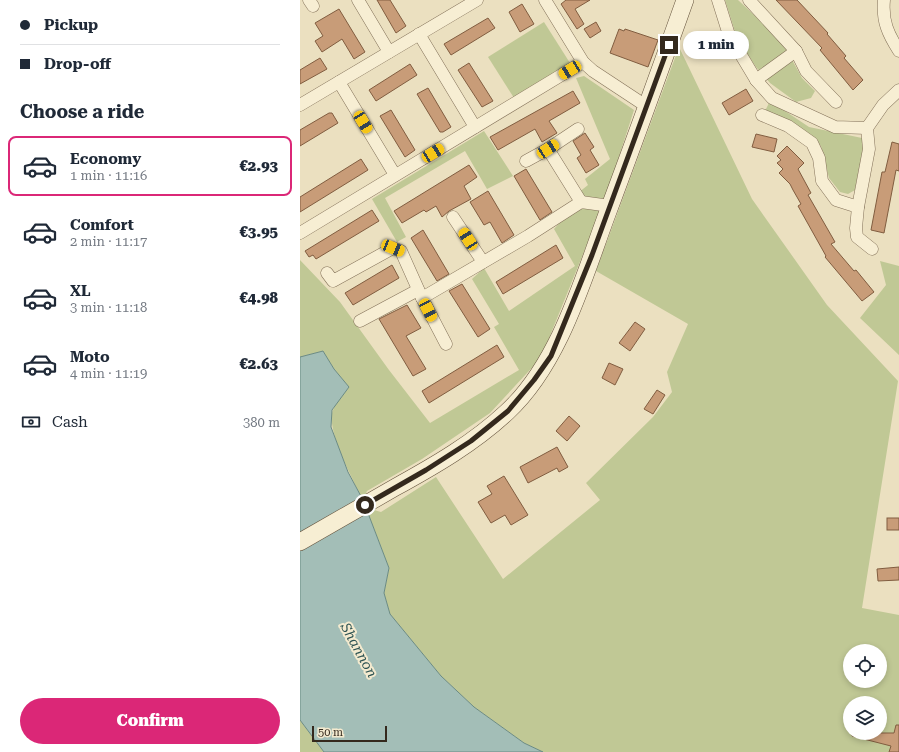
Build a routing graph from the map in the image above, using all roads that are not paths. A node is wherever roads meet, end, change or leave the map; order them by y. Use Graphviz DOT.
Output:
graph roads {
  1 [pos="358,0"];
  2 [pos="477,0"];
  3 [pos="545,0"];
  4 [pos="685,0"];
  5 [pos="718,0"];
  6 [pos="749,0"];
  7 [pos="884,0"];
  8 [pos="419,34"];
  9 [pos="796,51"];
  10 [pos="899,51"];
  11 [pos="389,52"];
  12 [pos="583,62"];
  13 [pos="756,80"];
  14 [pos="339,82"];
  15 [pos="899,90"];
  16 [pos="836,102"];
  17 [pos="300,105"];
  18 [pos="647,105"];
  19 [pos="762,116"];
  20 [pos="476,126"];
  21 [pos="867,128"];
  22 [pos="578,129"];
  23 [pos="548,149"];
  24 [pos="526,161"];
  25 [pos="395,175"];
  26 [pos="581,202"];
  27 [pos="610,206"];
  28 [pos="858,207"];
  29 [pos="453,217"];
  30 [pos="300,233"];
  31 [pos="872,249"];
  32 [pos="483,262"];
  33 [pos="332,281"];
  34 [pos="420,294"];
  35 [pos="360,321"];
  36 [pos="446,344"];
  37 [pos="300,542"];
  1 -- 11 [label="street"];
  2 -- 8 [label="street"];
  3 -- 12 [label="street"];
  4 -- 18 [label="main road"];
  5 -- 13 [label="street"];
  6 -- 9 [label="street"];
  7 -- 10 [label="street"];
  8 -- 11 [label="street"];
  8 -- 20 [label="street"];
  9 -- 13 [label="street"];
  9 -- 16 [label="street"];
  11 -- 14 [label="street"];
  12 -- 18 [label="street"];
  12 -- 20 [label="street"];
  13 -- 21 [label="street"];
  14 -- 17 [label="street"];
  14 -- 25 [label="street"];
  15 -- 21 [label="street"];
  18 -- 27 [label="main road"];
  19 -- 28 [label="street"];
  20 -- 25 [label="street"];
  21 -- 28 [label="street"];
  22 -- 23 [label="street"];
  23 -- 24 [label="street"];
  23 -- 26 [label="street"];
  25 -- 30 [label="street"];
  26 -- 27 [label="street"];
  26 -- 32 [label="street"];
  27 -- 37 [label="main road"];
  28 -- 31 [label="street"];
  29 -- 32 [label="street"];
  32 -- 34 [label="street"];
  33 -- 34 [label="street"];
  34 -- 35 [label="street"];
  34 -- 36 [label="street"];
}
